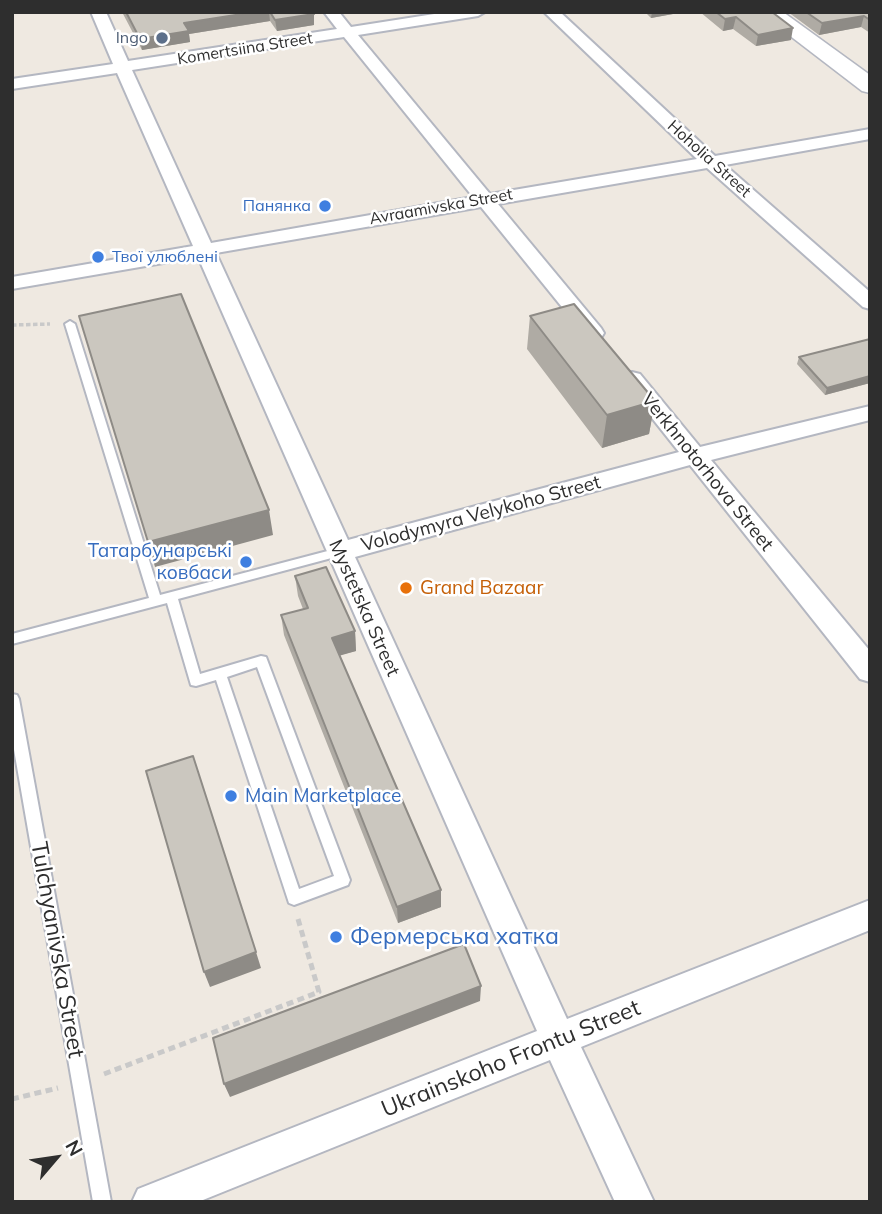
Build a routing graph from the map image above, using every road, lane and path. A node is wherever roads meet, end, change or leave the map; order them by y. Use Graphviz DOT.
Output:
graph roads {
  1 [pos="98,12"];
  2 [pos="331,12"];
  3 [pos="478,12"];
  4 [pos="551,12"];
  5 [pos="769,12"];
  6 [pos="348,33"];
  7 [pos="124,67"];
  8 [pos="12,83"];
  9 [pos="870,86"];
  10 [pos="870,134"];
  11 [pos="710,161"];
  12 [pos="485,200"];
  13 [pos="203,249"];
  14 [pos="12,283"];
  15 [pos="870,303"];
  16 [pos="71,324"];
  17 [pos="12,325"];
  18 [pos="870,413"];
  19 [pos="695,456"];
  20 [pos="339,552"];
  21 [pos="171,597"];
  22 [pos="156,601"];
  23 [pos="12,639"];
  24 [pos="870,671"];
  25 [pos="219,674"];
  26 [pos="12,699"];
  27 [pos="293,898"];
  28 [pos="870,915"];
  29 [pos="559,1040"];
  30 [pos="81,1083"];
  31 [pos="12,1099"];
  32 [pos="102,1202"];
  33 [pos="151,1202"];
  34 [pos="635,1202"];
  1 -- 7 [label="street, Mystetska Street"];
  2 -- 6 [label="street, Verkhnotorhova Street"];
  3 -- 6 [label="street, Komertsiina Street"];
  4 -- 11 [label="street, Hoholia Street"];
  5 -- 9 [label="main road"];
  6 -- 7 [label="street, Komertsiina Street"];
  6 -- 12 [label="street, Verkhnotorhova Street"];
  7 -- 8 [label="street, Komertsiina Street"];
  7 -- 13 [label="street, Mystetska Street"];
  10 -- 11 [label="street, Avraamivska Street"];
  11 -- 12 [label="street, Avraamivska Street"];
  11 -- 15 [label="street, Hoholia Street"];
  12 -- 13 [label="street, Avraamivska Street"];
  12 -- 19 [label="street, Verkhnotorhova Street"];
  13 -- 14 [label="street, Avraamivska Street"];
  13 -- 20 [label="street, Mystetska Street"];
  16 -- 17 [label="path"];
  16 -- 22 [label="lane"];
  18 -- 19 [label="street, Volodymyra Velykoho Street"];
  19 -- 20 [label="street, Volodymyra Velykoho Street"];
  19 -- 24 [label="street, Verkhnotorhova Street"];
  20 -- 21 [label="lane, Volodymyra Velykoho Street"];
  20 -- 29 [label="street, Mystetska Street"];
  21 -- 22 [label="lane, Volodymyra Velykoho Street"];
  21 -- 25 [label="lane"];
  22 -- 23 [label="lane, Volodymyra Velykoho Street"];
  25 -- 27 [label="lane"];
  25 -- 27 [label="lane"];
  26 -- 30 [label="lane, Tulchyanivska Street"];
  27 -- 30 [label="path"];
  28 -- 29 [label="street, Ukrainskoho Frontu Street"];
  29 -- 33 [label="street, Ukrainskoho Frontu Street"];
  29 -- 34 [label="street, Mystetska Street"];
  30 -- 31 [label="path"];
  30 -- 32 [label="lane, Tulchyanivska Street"];
}
